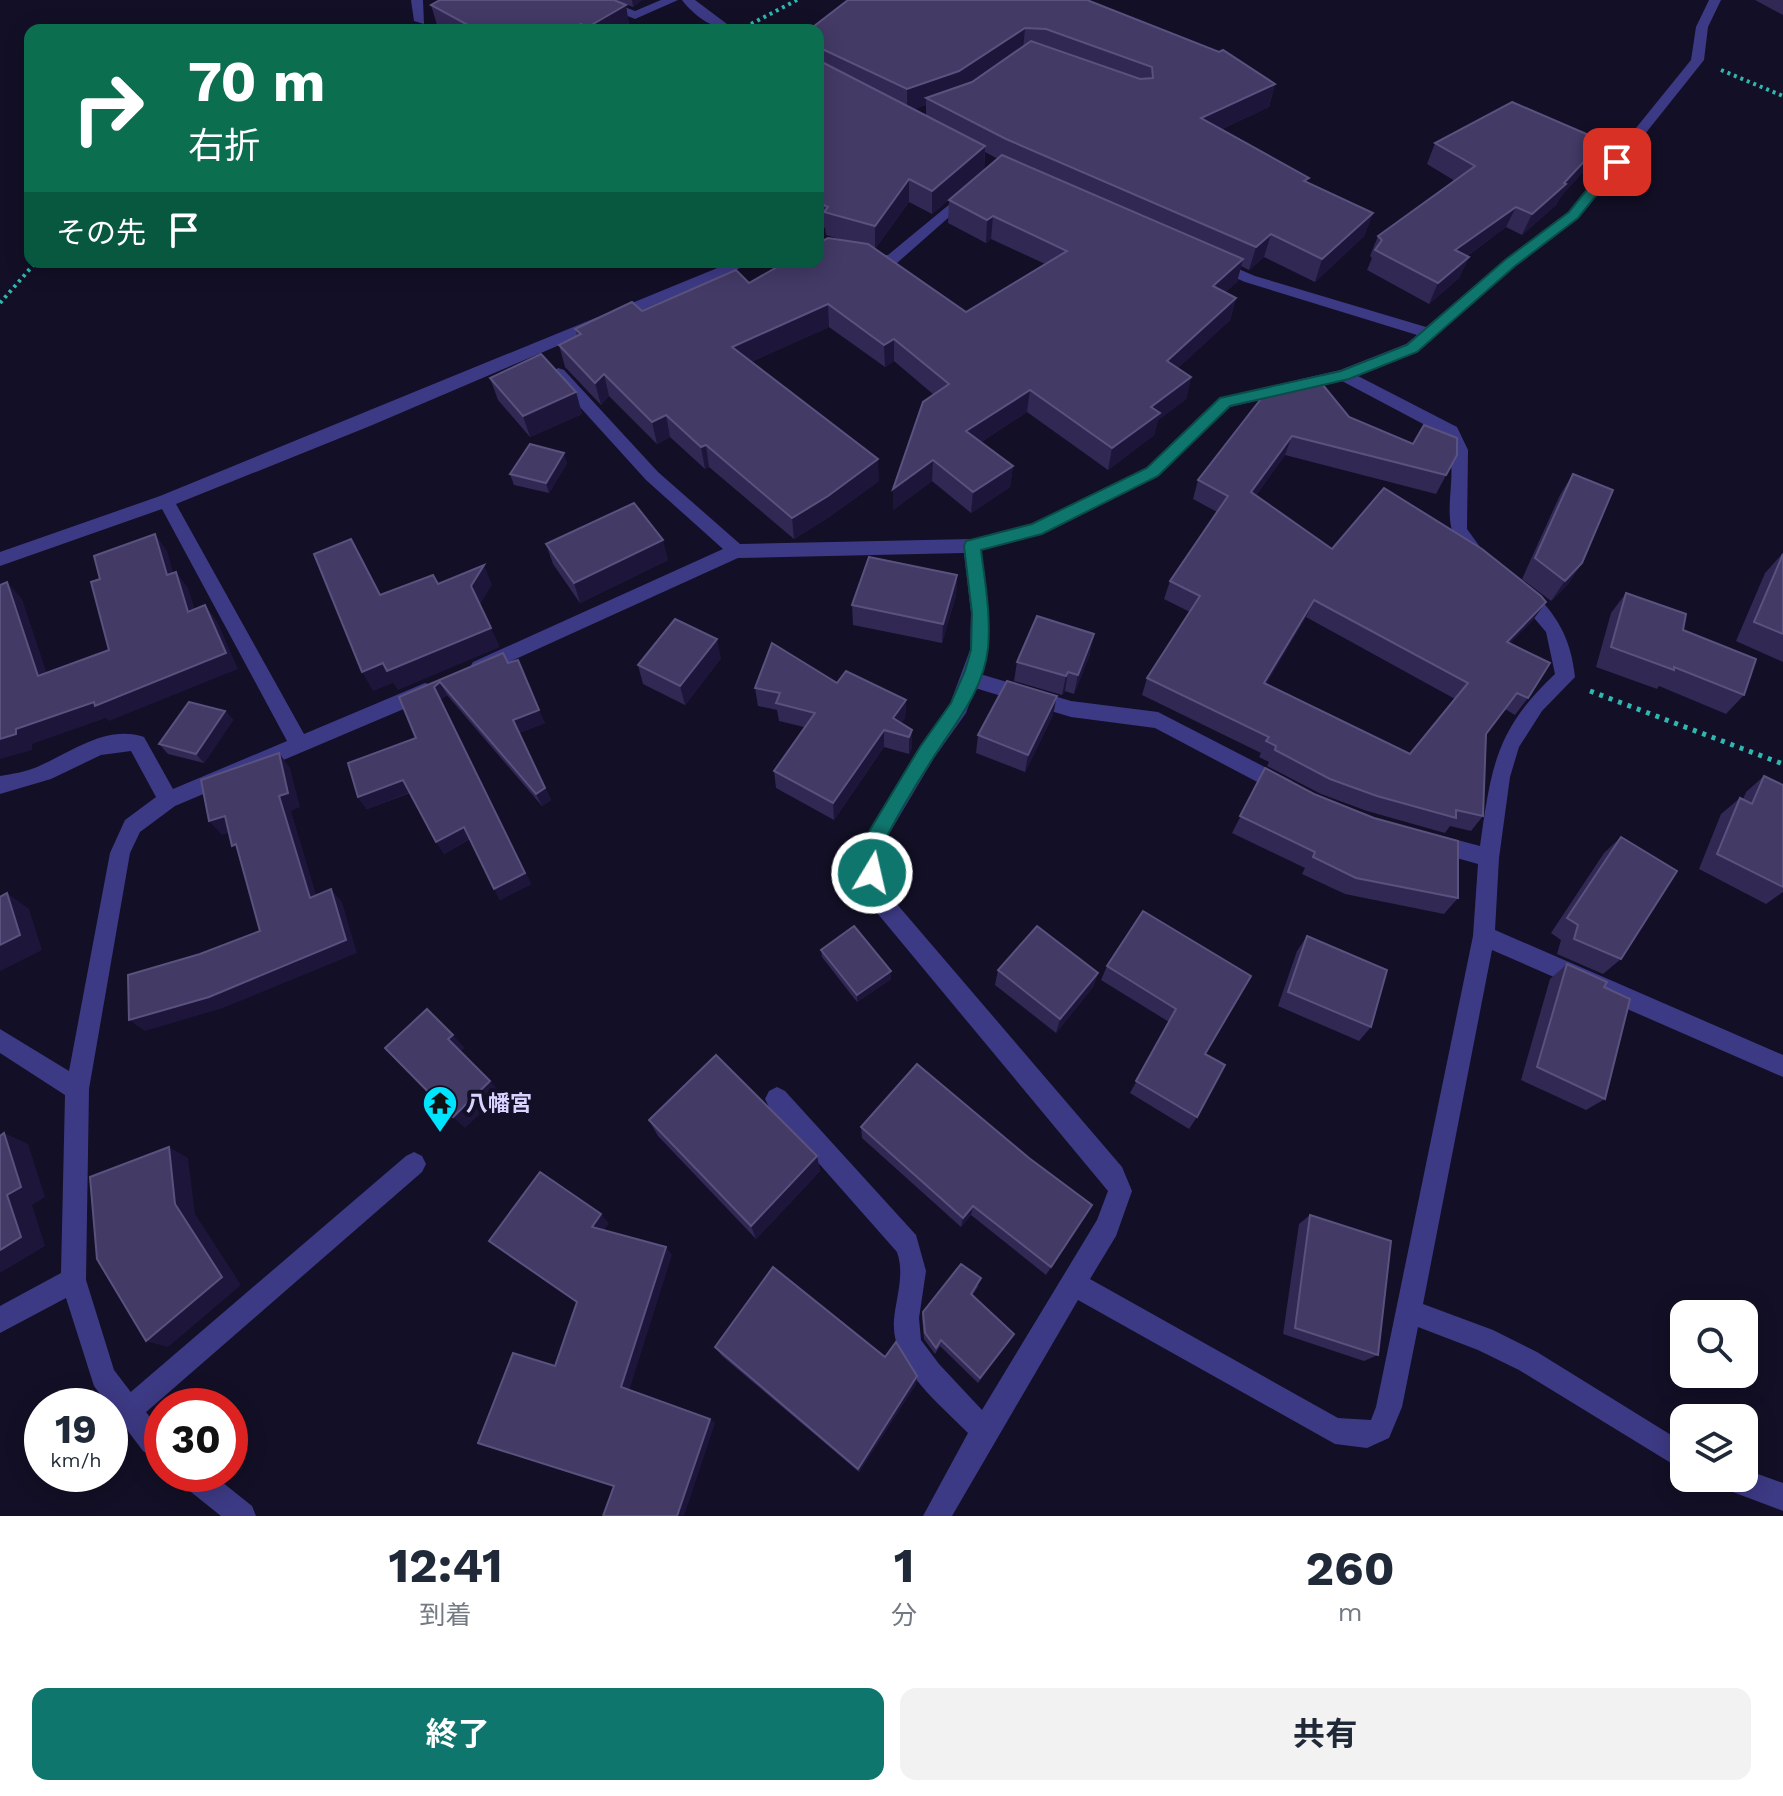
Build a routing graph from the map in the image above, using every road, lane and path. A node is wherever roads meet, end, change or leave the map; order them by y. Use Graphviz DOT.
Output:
graph roads {
  1 [pos="417,0"];
  2 [pos="594,0"];
  3 [pos="672,0"];
  4 [pos="688,0"];
  5 [pos="797,0"];
  6 [pos="1715,0"];
  7 [pos="420,21"];
  8 [pos="720,24"];
  9 [pos="751,24"];
  10 [pos="1697,60"];
  11 [pos="1783,96"];
  12 [pos="986,178"];
  13 [pos="824,251"];
  14 [pos="1197,257"];
  15 [pos="31,268"];
  16 [pos="732,268"];
  17 [pos="0,303"];
  18 [pos="1430,334"];
  19 [pos="537,351"];
  20 [pos="1344,375"];
  21 [pos="166,501"];
  22 [pos="972,546"];
  23 [pos="736,551"];
  24 [pos="0,559"];
  25 [pos="464,674"];
  26 [pos="1565,677"];
  27 [pos="970,679"];
  28 [pos="437,685"];
  29 [pos="299,744"];
  30 [pos="1783,764"];
  31 [pos="0,785"];
  32 [pos="1301,796"];
  33 [pos="168,800"];
  34 [pos="1419,839"];
  35 [pos="1489,858"];
  36 [pos="1484,936"];
  37 [pos="0,1040"];
  38 [pos="1783,1066"];
  39 [pos="77,1089"];
  40 [pos="777,1099"];
  41 [pos="414,1164"];
  42 [pos="73,1280"];
  43 [pos="1073,1283"];
  44 [pos="1409,1311"];
  45 [pos="0,1320"];
  46 [pos="111,1388"];
  47 [pos="128,1411"];
  48 [pos="144,1429"];
  49 [pos="984,1431"];
  50 [pos="1670,1449"];
  51 [pos="1758,1488"];
  52 [pos="213,1492"];
  53 [pos="1783,1497"];
  54 [pos="242,1516"];
  55 [pos="937,1516"];
  1 -- 7 [label="street"];
  2 -- 3 [label="street"];
  4 -- 8 [label="street"];
  5 -- 9 [label="path"];
  6 -- 10 [label="street"];
  10 -- 11 [label="path"];
  10 -- 18 [label="street"];
  12 -- 13 [label="street"];
  14 -- 18 [label="street"];
  15 -- 17 [label="path"];
  16 -- 19 [label="street"];
  18 -- 20 [label="street"];
  19 -- 21 [label="street"];
  19 -- 23 [label="street"];
  20 -- 22 [label="street"];
  20 -- 26 [label="street"];
  21 -- 24 [label="street"];
  21 -- 29 [label="street"];
  22 -- 23 [label="street"];
  22 -- 27 [label="street"];
  23 -- 25 [label="street"];
  26 -- 30 [label="path"];
  26 -- 35 [label="street"];
  27 -- 32 [label="street"];
  27 -- 43 [label="street"];
  28 -- 29 [label="street"];
  29 -- 33 [label="street"];
  31 -- 33 [label="street"];
  33 -- 39 [label="street"];
  34 -- 35 [label="street"];
  35 -- 36 [label="street"];
  36 -- 38 [label="street"];
  36 -- 44 [label="street"];
  37 -- 39 [label="street"];
  39 -- 42 [label="street"];
  40 -- 49 [label="street"];
  41 -- 47 [label="street"];
  42 -- 45 [label="street"];
  42 -- 46 [label="street"];
  43 -- 44 [label="street"];
  43 -- 49 [label="street"];
  44 -- 50 [label="street"];
  47 -- 48 [label="street"];
  49 -- 55 [label="street"];
  51 -- 53 [label="street"];
  52 -- 54 [label="street"];
}
